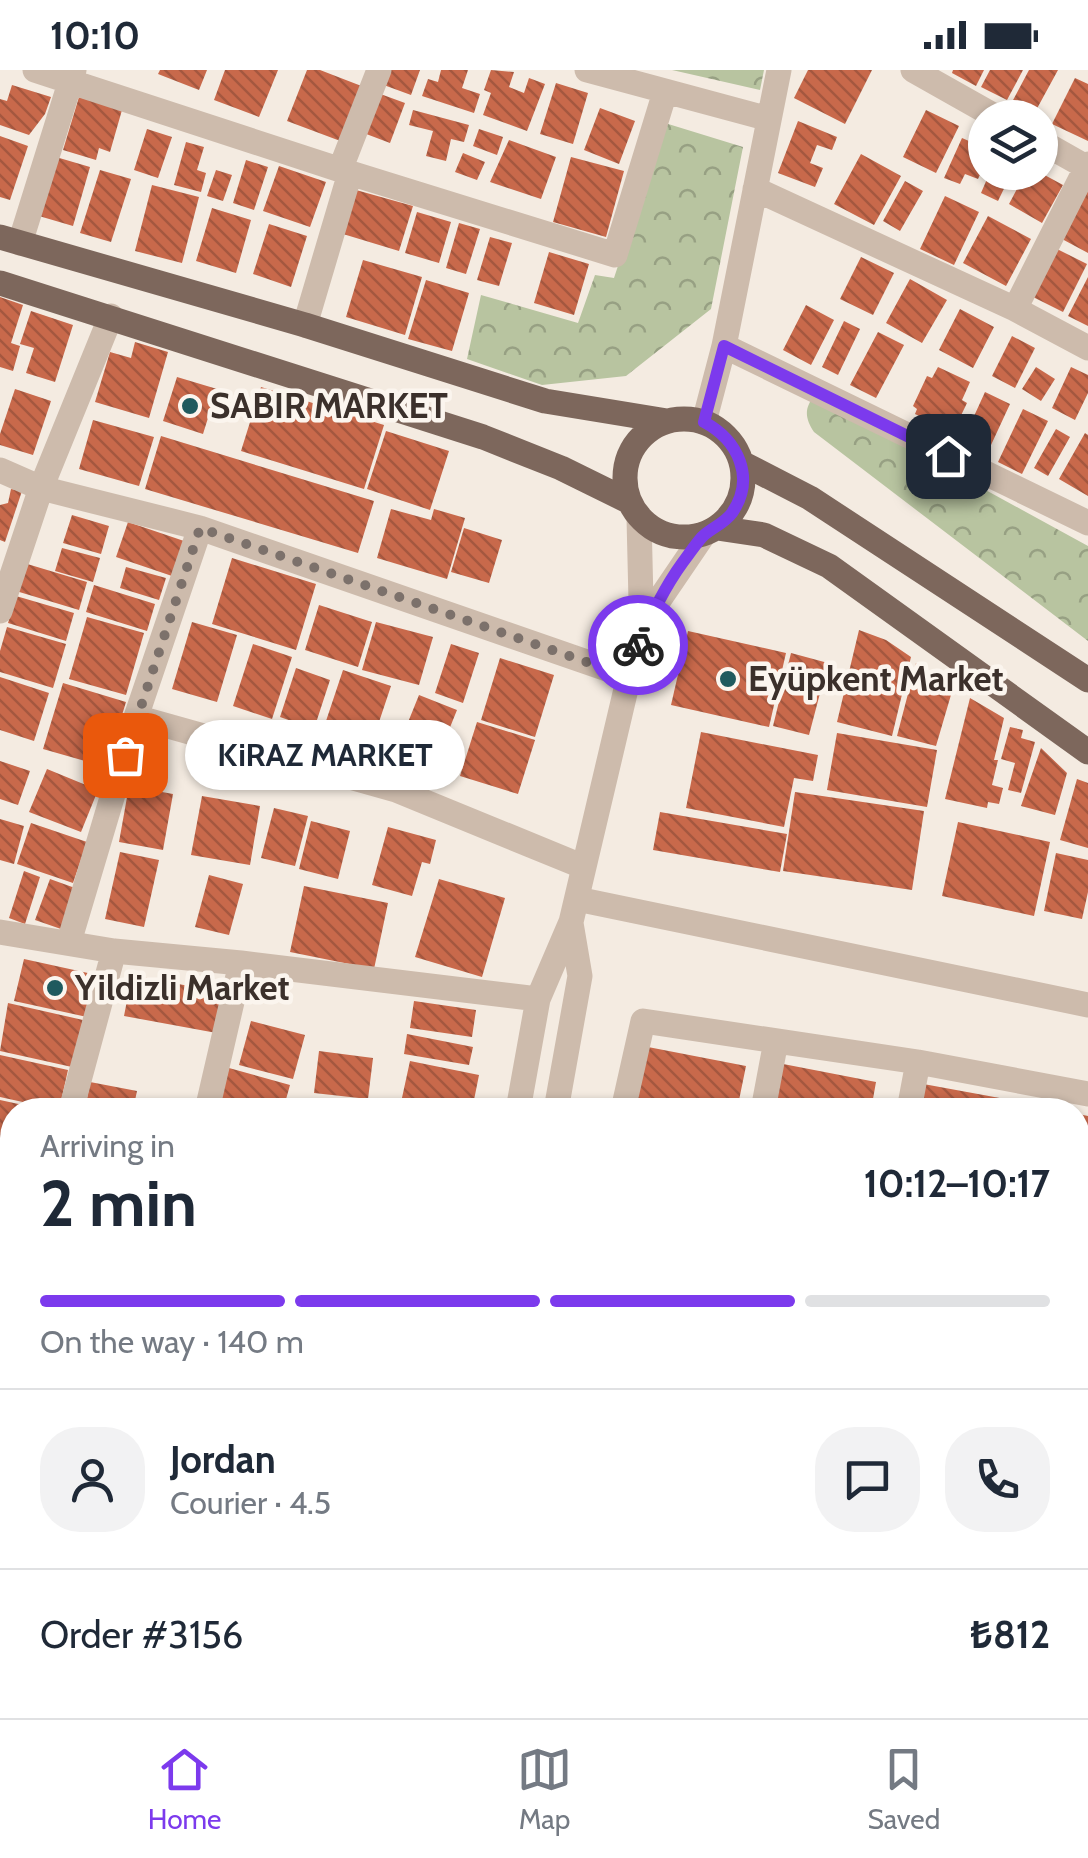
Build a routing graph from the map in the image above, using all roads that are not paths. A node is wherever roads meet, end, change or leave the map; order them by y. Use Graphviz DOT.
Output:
graph roads {
  1 [pos="35,70"];
  2 [pos="379,70"];
  3 [pos="586,70"];
  4 [pos="780,70"];
  5 [pos="913,70"];
  6 [pos="72,76"];
  7 [pos="665,92"];
  8 [pos="968,101"];
  9 [pos="769,120"];
  10 [pos="1058,150"];
  11 [pos="1088,166"];
  12 [pos="345,172"];
  13 [pos="755,189"];
  14 [pos="10,240"];
  15 [pos="0,283"];
  16 [pos="1015,309"];
  17 [pos="111,316"];
  18 [pos="305,324"];
  19 [pos="724,346"];
  20 [pos="1088,348"];
  21 [pos="667,421"];
  22 [pos="704,422"];
  23 [pos="742,464"];
  24 [pos="0,470"];
  25 [pos="41,488"];
  26 [pos="634,510"];
  27 [pos="1088,523"];
  28 [pos="200,528"];
  29 [pos="711,531"];
  30 [pos="0,610"];
  31 [pos="636,651"];
  32 [pos="630,677"];
  33 [pos="1088,680"];
  34 [pos="136,717"];
  35 [pos="1088,752"];
  36 [pos="584,867"];
  37 [pos="574,910"];
  38 [pos="0,932"];
  39 [pos="70,942"];
  40 [pos="114,951"];
  41 [pos="241,963"];
  42 [pos="538,999"];
  43 [pos="1088,1005"];
  44 [pos="776,1041"];
  45 [pos="918,1062"];
  46 [pos="1088,1094"];
  47 [pos="74,1098"];
  48 [pos="210,1098"];
  49 [pos="520,1098"];
  50 [pos="558,1098"];
  51 [pos="626,1098"];
  52 [pos="765,1098"];
  53 [pos="911,1098"];
  54 [pos="1048,1098"];
  1 -- 6 [label="street"];
  2 -- 12 [label="street"];
  3 -- 7 [label="street"];
  4 -- 9 [label="street"];
  5 -- 8 [label="street"];
  6 -- 12 [label="street"];
  6 -- 14 [label="street"];
  7 -- 9 [label="street"];
  7 -- 12 [label="street"];
  9 -- 13 [label="street"];
  10 -- 11 [label="street"];
  11 -- 16 [label="street"];
  12 -- 18 [label="street"];
  13 -- 16 [label="street"];
  13 -- 19 [label="street"];
  14 -- 18 [label="main road"];
  15 -- 17 [label="main road"];
  16 -- 20 [label="street"];
  17 -- 25 [label="street"];
  17 -- 26 [label="main road"];
  18 -- 21 [label="main road"];
  19 -- 22 [label="street"];
  19 -- 27 [label="street"];
  21 -- 22 [label="main road"];
  21 -- 26 [label="main road"];
  22 -- 23 [label="main road"];
  23 -- 29 [label="main road"];
  23 -- 33 [label="main road"];
  24 -- 25 [label="street"];
  25 -- 28 [label="street"];
  25 -- 30 [label="street"];
  26 -- 29 [label="main road"];
  26 -- 31 [label="street"];
  28 -- 32 [label="street"];
  28 -- 34 [label="street"];
  29 -- 31 [label="street"];
  29 -- 35 [label="main road"];
  31 -- 32 [label="street"];
  32 -- 36 [label="street"];
  34 -- 36 [label="street"];
  34 -- 39 [label="street"];
  36 -- 37 [label="street"];
  37 -- 42 [label="street"];
  37 -- 43 [label="street"];
  37 -- 50 [label="street"];
  38 -- 39 [label="street"];
  39 -- 40 [label="street"];
  40 -- 41 [label="street"];
  40 -- 47 [label="street"];
  41 -- 42 [label="street"];
  41 -- 48 [label="street"];
  42 -- 49 [label="street"];
  44 -- 45 [label="street"];
  44 -- 51 [label="street"];
  44 -- 52 [label="street"];
  45 -- 53 [label="street"];
  45 -- 54 [label="street"];
  46 -- 54 [label="street"];
}
